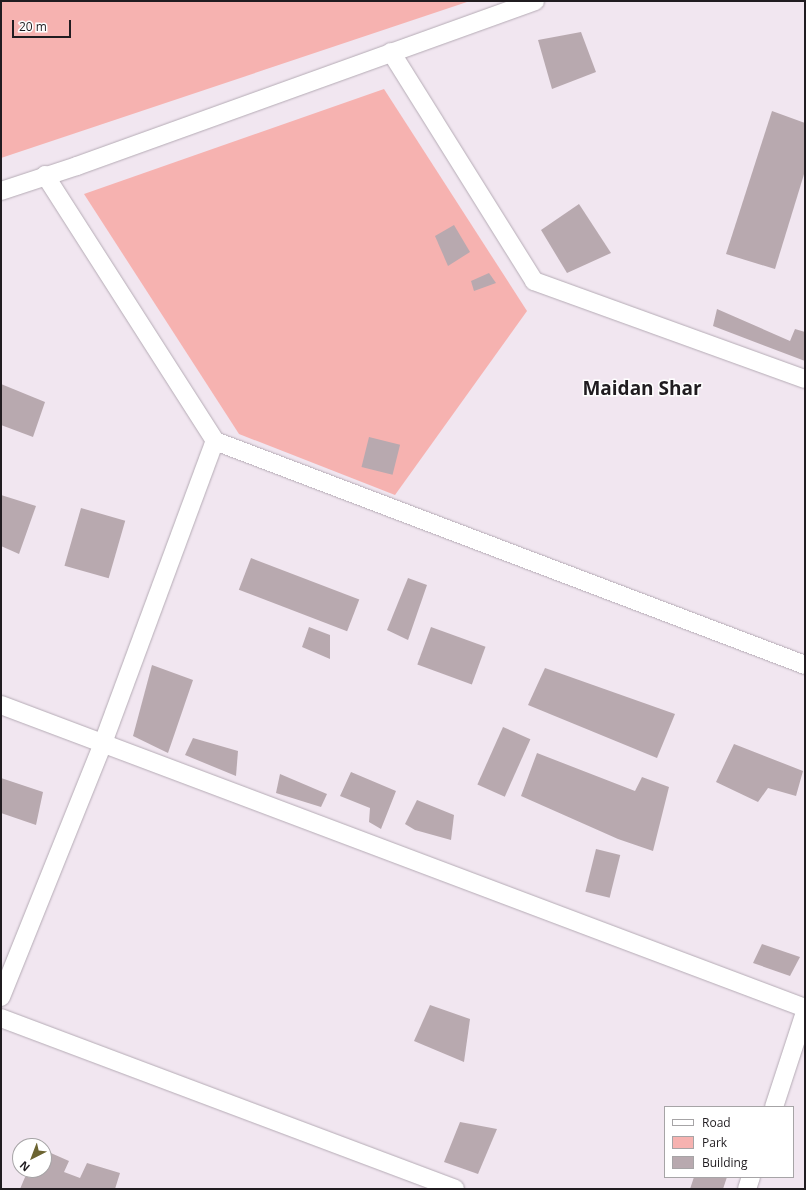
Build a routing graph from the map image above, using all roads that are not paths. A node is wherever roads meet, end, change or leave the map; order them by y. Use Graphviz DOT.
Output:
graph roads {
  1 [pos="535,1"];
  2 [pos="391,52"];
  3 [pos="45,175"];
  4 [pos="1,191"];
  5 [pos="805,379"];
  6 [pos="215,441"];
  7 [pos="805,665"];
  8 [pos="1,705"];
  9 [pos="103,743"];
  10 [pos="1,997"];
  11 [pos="805,1008"];
  12 [pos="805,1012"];
  13 [pos="1,1018"];
  14 [pos="774,1106"];
  15 [pos="751,1178"];
  16 [pos="455,1189"];
  17 [pos="747,1189"];
  1 -- 2 [label="street"];
  2 -- 3 [label="street"];
  2 -- 5 [label="street"];
  3 -- 4 [label="street"];
  3 -- 6 [label="street"];
  6 -- 7 [label="street"];
  6 -- 9 [label="street"];
  8 -- 9 [label="street"];
  9 -- 10 [label="street"];
  9 -- 11 [label="street"];
  12 -- 14 [label="street"];
  13 -- 16 [label="street"];
  15 -- 17 [label="street"];
}
